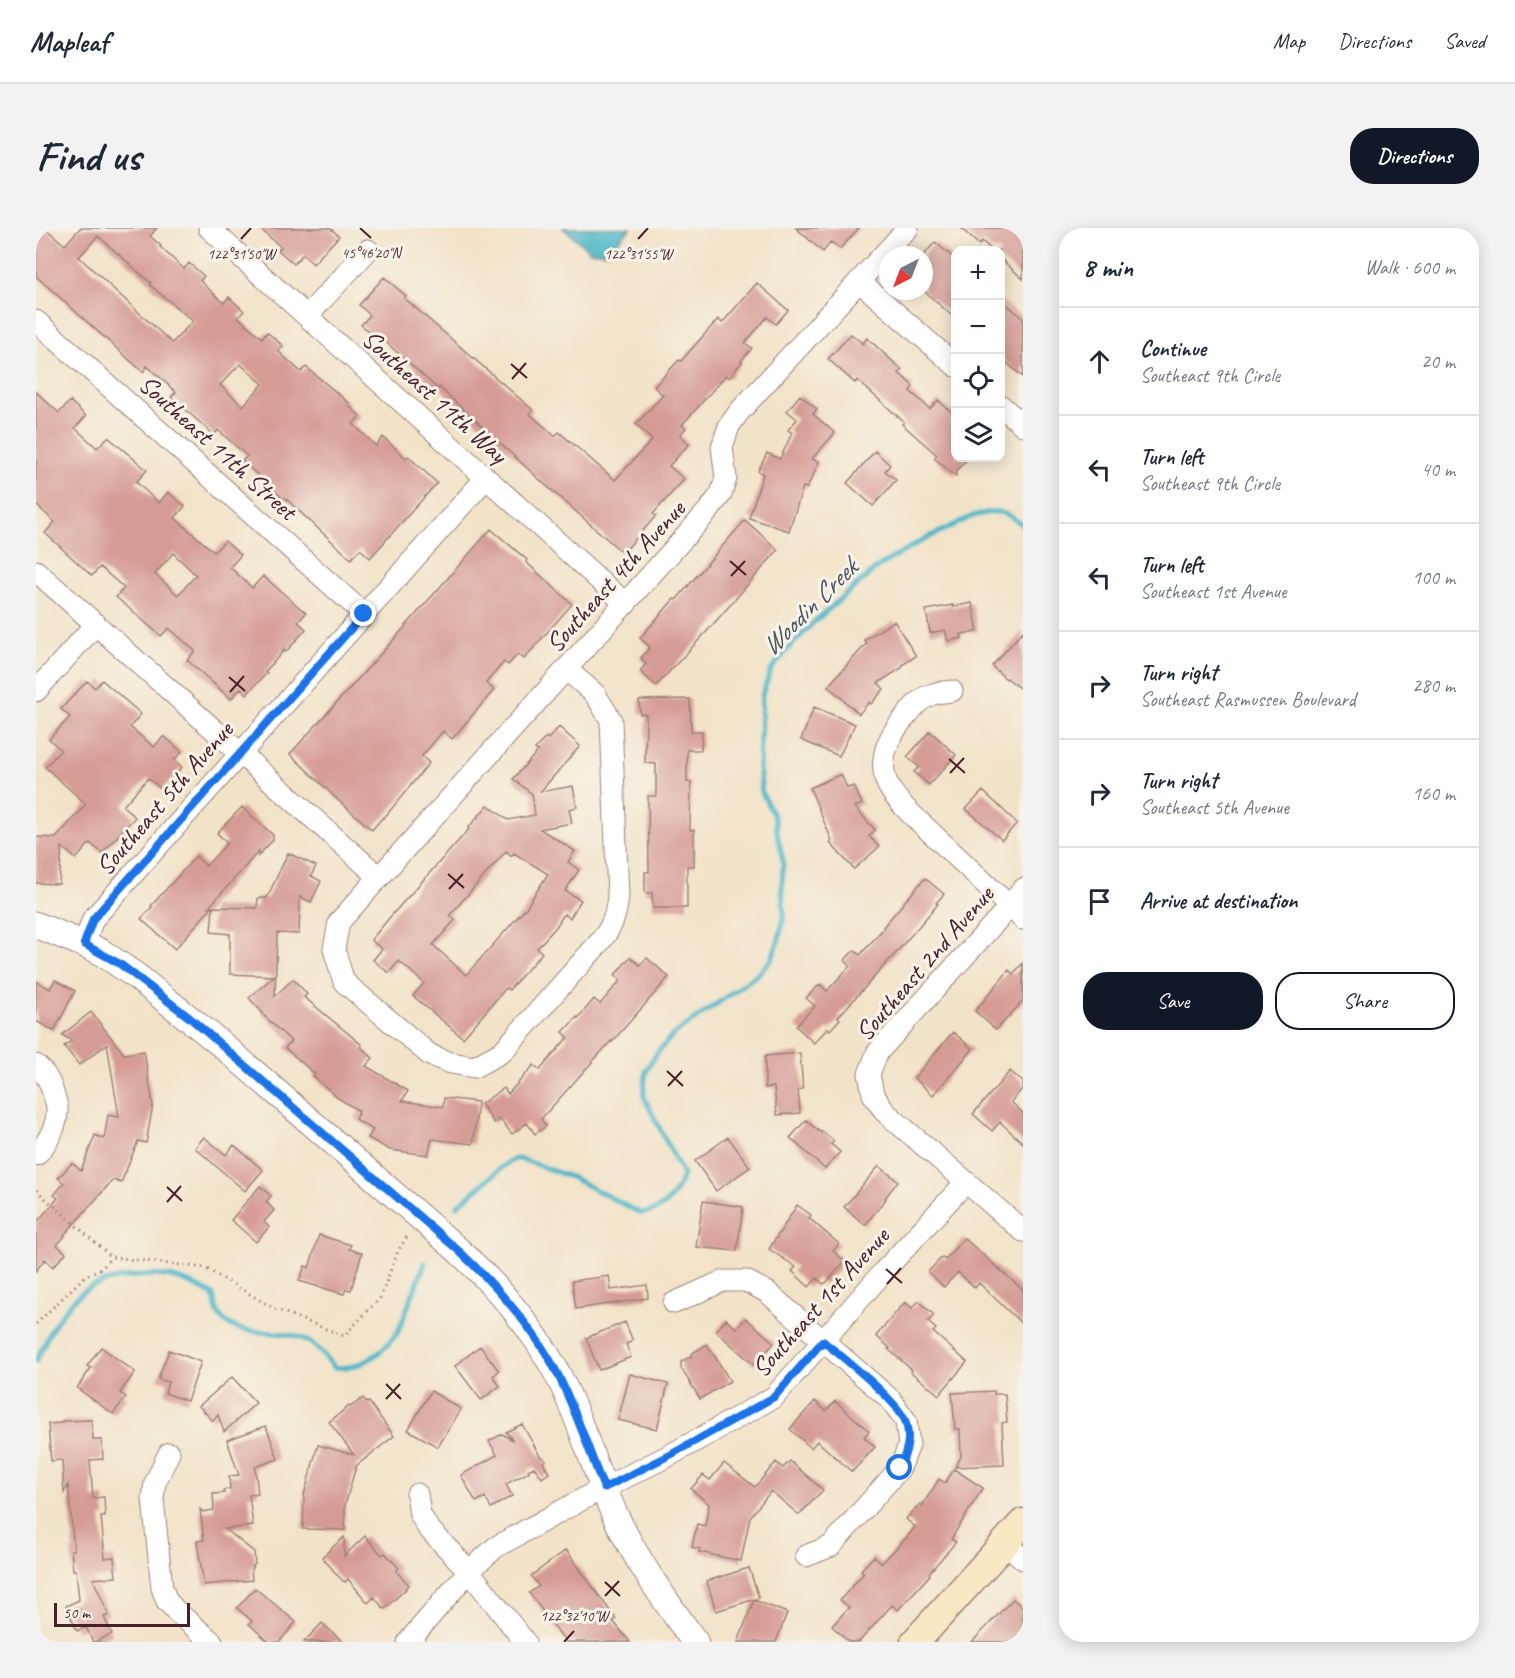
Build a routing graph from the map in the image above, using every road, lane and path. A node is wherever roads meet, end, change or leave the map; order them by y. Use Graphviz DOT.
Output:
graph roads {
  1 [pos="209,228"];
  2 [pos="908,228"];
  3 [pos="368,250"];
  4 [pos="860,281"];
  5 [pos="307,316"];
  6 [pos="36,321"];
  7 [pos="951,362"];
  8 [pos="1003,408"];
  9 [pos="1023,425"];
  10 [pos="485,478"];
  11 [pos="36,571"];
  12 [pos="626,604"];
  13 [pos="364,614"];
  14 [pos="96,624"];
  15 [pos="567,670"];
  16 [pos="36,691"];
  17 [pos="952,691"];
  18 [pos="240,753"];
  19 [pos="379,877"];
  20 [pos="1023,889"];
  21 [pos="1016,913"];
  22 [pos="36,925"];
  23 [pos="84,944"];
  24 [pos="36,1065"];
  25 [pos="36,1155"];
  26 [pos="966,1182"];
  27 [pos="36,1190"];
  28 [pos="420,1217"];
  29 [pos="1023,1231"];
  30 [pos="111,1257"];
  31 [pos="674,1302"];
  32 [pos="36,1324"];
  33 [pos="823,1341"];
  34 [pos="169,1453"];
  35 [pos="604,1488"];
  36 [pos="417,1494"];
  37 [pos="1017,1542"];
  38 [pos="806,1556"];
  39 [pos="469,1571"];
  40 [pos="212,1642"];
  41 [pos="408,1642"];
  42 [pos="525,1642"];
  43 [pos="695,1642"];
  44 [pos="915,1642"];
  1 -- 5 [label="street, Southeast 11th Way"];
  2 -- 4 [label="street, Southeast 4th Avenue"];
  3 -- 5 [label="street"];
  4 -- 7 [label="street"];
  4 -- 12 [label="street, Southeast 4th Avenue"];
  5 -- 10 [label="street, Southeast 11th Way"];
  6 -- 13 [label="street, Southeast 11th Street"];
  8 -- 9 [label="street"];
  10 -- 12 [label="street, Southeast 11th Way"];
  10 -- 13 [label="street, Southeast 5th Avenue"];
  11 -- 14 [label="street"];
  12 -- 15 [label="street, Southeast 4th Avenue"];
  13 -- 18 [label="street, Southeast 5th Avenue"];
  14 -- 16 [label="street"];
  14 -- 18 [label="street"];
  15 -- 19 [label="street, Southeast 4th Avenue"];
  15 -- 19 [label="street, Southeast 4th Avenue"];
  17 -- 21 [label="street"];
  18 -- 19 [label="street"];
  18 -- 23 [label="street, Southeast 5th Avenue"];
  20 -- 21 [label="street, Southeast 2nd Avenue"];
  21 -- 26 [label="street, Southeast 2nd Avenue"];
  22 -- 23 [label="street"];
  23 -- 28 [label="street"];
  24 -- 25 [label="street"];
  26 -- 29 [label="street"];
  26 -- 33 [label="street, Southeast 1st Avenue"];
  27 -- 30 [label="path"];
  28 -- 30 [label="path"];
  28 -- 35 [label="street"];
  30 -- 32 [label="path"];
  31 -- 33 [label="street"];
  33 -- 35 [label="street, Southeast 1st Avenue"];
  33 -- 38 [label="street"];
  34 -- 40 [label="street"];
  35 -- 39 [label="street"];
  35 -- 43 [label="street"];
  36 -- 39 [label="street"];
  37 -- 44 [label="main road"];
  39 -- 41 [label="street"];
  39 -- 42 [label="street"];
}
